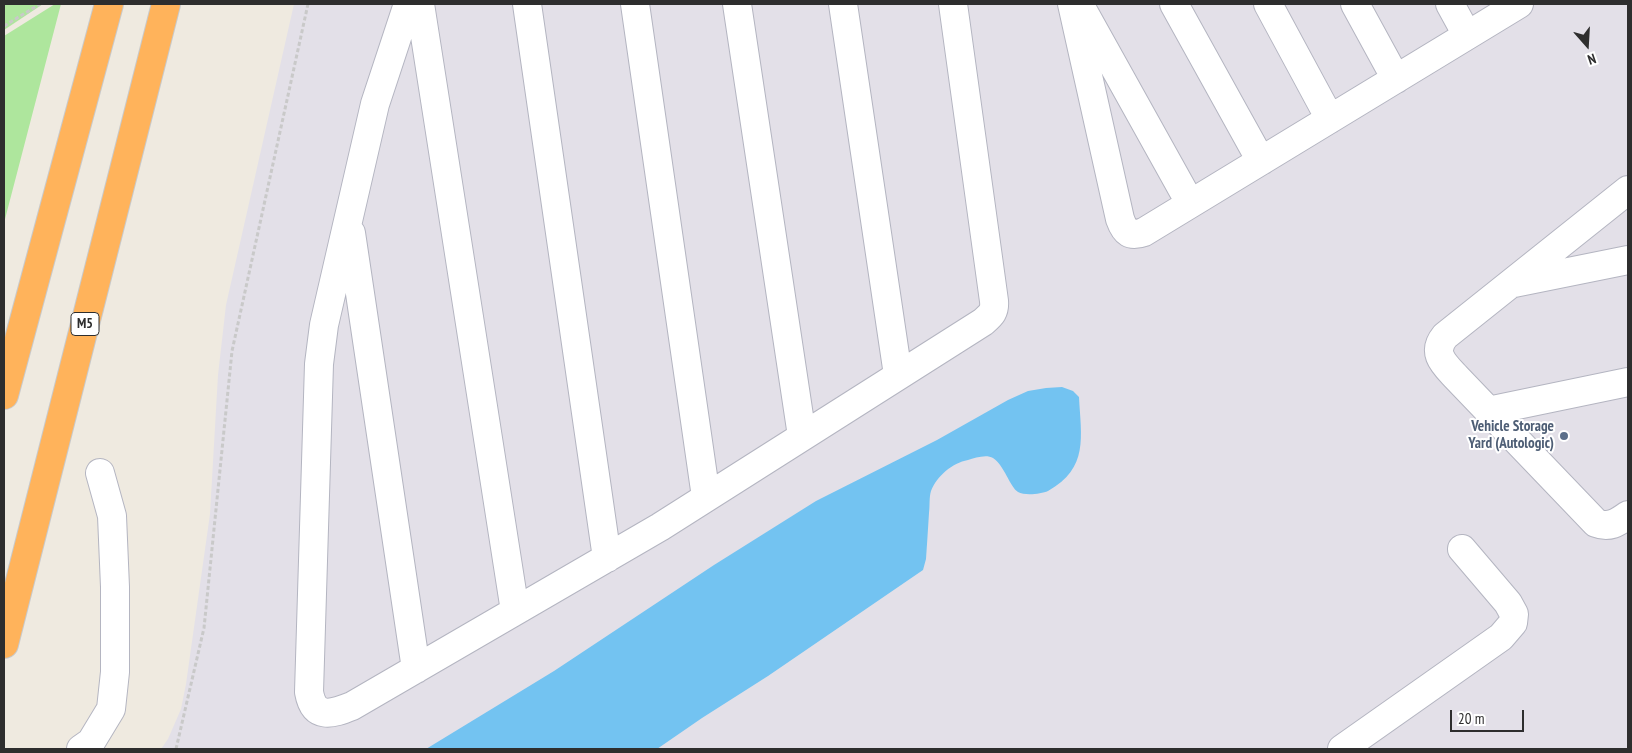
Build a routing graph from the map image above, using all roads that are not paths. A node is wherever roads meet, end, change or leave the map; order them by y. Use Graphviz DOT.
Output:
graph roads {
  1 [pos="110,4"];
  2 [pos="166,4"];
  3 [pos="408,4"];
  4 [pos="420,4"];
  5 [pos="526,4"];
  6 [pos="635,4"];
  7 [pos="737,4"];
  8 [pos="843,4"];
  9 [pos="953,4"];
  10 [pos="1072,4"];
  11 [pos="1079,4"];
  12 [pos="1174,4"];
  13 [pos="1268,4"];
  14 [pos="1355,4"];
  15 [pos="1450,4"];
  16 [pos="1519,4"];
  17 [pos="1467,35"];
  18 [pos="1396,79"];
  19 [pos="1330,119"];
  20 [pos="1261,161"];
  21 [pos="1628,190"];
  22 [pos="1190,204"];
  23 [pos="348,217"];
  24 [pos="1628,260"];
  25 [pos="1511,284"];
  26 [pos="898,375"];
  27 [pos="1628,382"];
  28 [pos="4,395"];
  29 [pos="1488,411"];
  30 [pos="802,436"];
  31 [pos="100,473"];
  32 [pos="706,497"];
  33 [pos="1628,515"];
  34 [pos="1462,549"];
  35 [pos="606,558"];
  36 [pos="515,611"];
  37 [pos="4,644"];
  38 [pos="416,669"];
  39 [pos="81,749"];
  40 [pos="1342,749"];
  1 -- 28 [label="highway"];
  2 -- 37 [label="highway, M5"];
  3 -- 23 [label="lane"];
  4 -- 36 [label="lane"];
  5 -- 35 [label="lane"];
  6 -- 32 [label="lane"];
  7 -- 30 [label="lane"];
  8 -- 26 [label="lane"];
  9 -- 26 [label="lane"];
  10 -- 22 [label="lane"];
  11 -- 22 [label="lane"];
  12 -- 20 [label="lane"];
  13 -- 19 [label="lane"];
  14 -- 18 [label="lane"];
  15 -- 17 [label="lane"];
  16 -- 17 [label="lane"];
  17 -- 18 [label="lane"];
  18 -- 19 [label="lane"];
  19 -- 20 [label="lane"];
  20 -- 22 [label="lane"];
  21 -- 25 [label="lane"];
  23 -- 38 [label="lane"];
  23 -- 38 [label="lane"];
  24 -- 25 [label="lane"];
  25 -- 29 [label="lane"];
  26 -- 30 [label="lane"];
  27 -- 29 [label="lane"];
  29 -- 33 [label="lane"];
  30 -- 32 [label="lane"];
  31 -- 39 [label="lane"];
  32 -- 35 [label="lane"];
  34 -- 40 [label="lane"];
  35 -- 36 [label="lane"];
  36 -- 38 [label="lane"];
}
